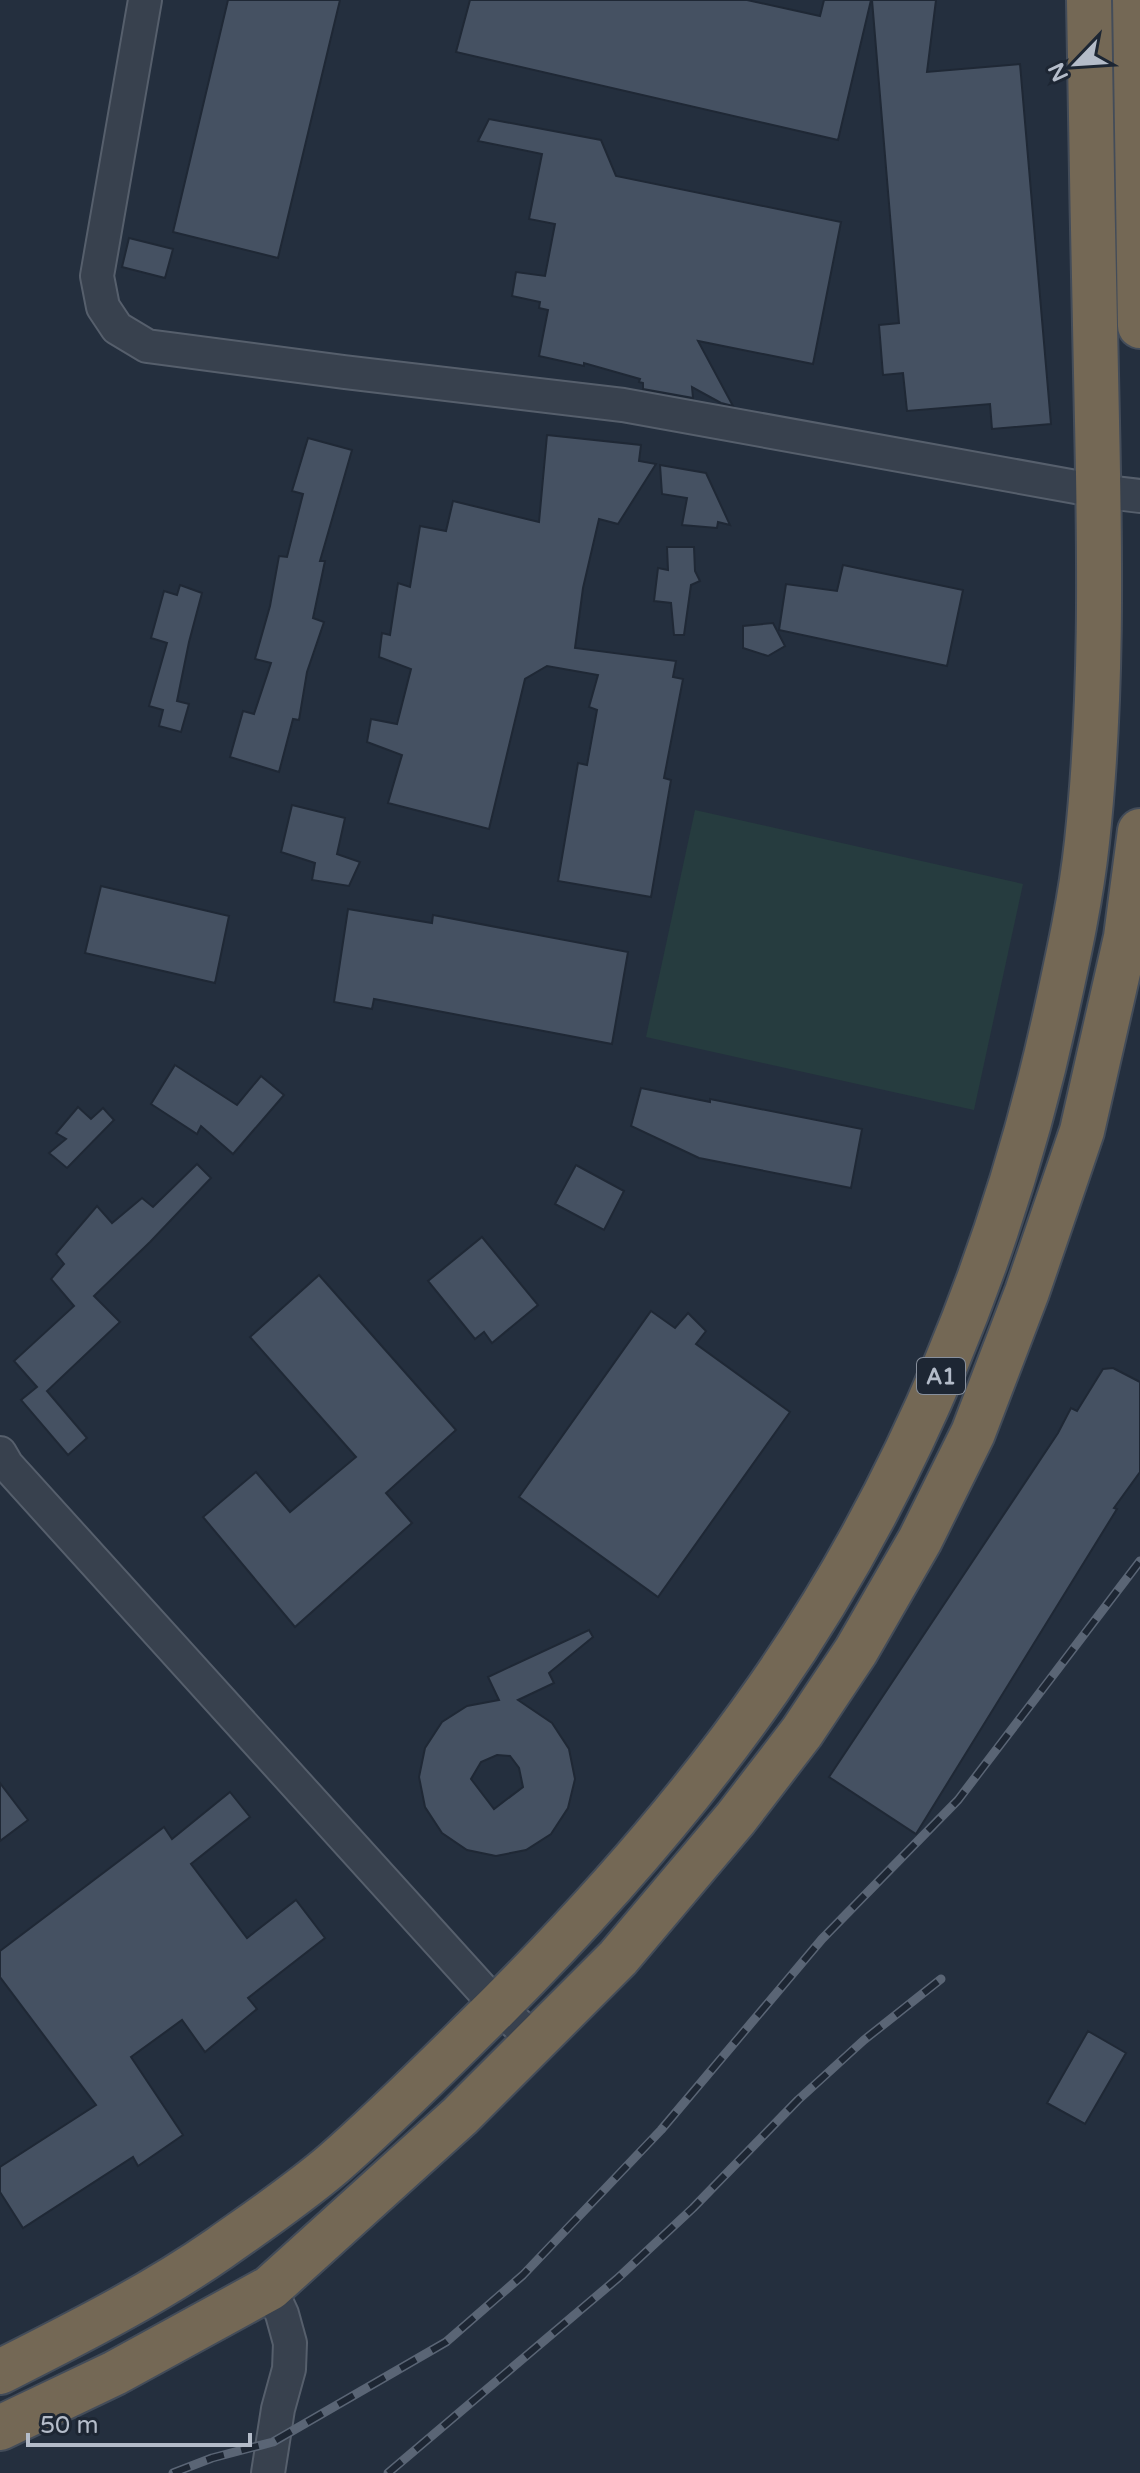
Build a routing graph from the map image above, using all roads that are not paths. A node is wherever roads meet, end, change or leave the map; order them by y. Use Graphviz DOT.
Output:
graph roads {
  1 [pos="145,0"];
  2 [pos="1089,0"];
  3 [pos="1135,0"];
  4 [pos="1140,326"];
  5 [pos="1119,494"];
  6 [pos="1140,831"];
  7 [pos="0,1453"];
  8 [pos="497,2006"];
  9 [pos="537,2042"];
  10 [pos="270,2288"];
  11 [pos="0,2372"];
  12 [pos="0,2428"];
  13 [pos="268,2473"];
  1 -- 5 [label="lane"];
  2 -- 5 [label="highway, A1"];
  3 -- 4 [label="highway"];
  5 -- 8 [label="highway, A1"];
  6 -- 9 [label="highway, A1"];
  7 -- 8 [label="lane"];
  8 -- 9 [label="lane"];
  8 -- 11 [label="highway, A1"];
  9 -- 10 [label="highway, A1"];
  10 -- 12 [label="highway, A1"];
  10 -- 13 [label="lane"];
}
